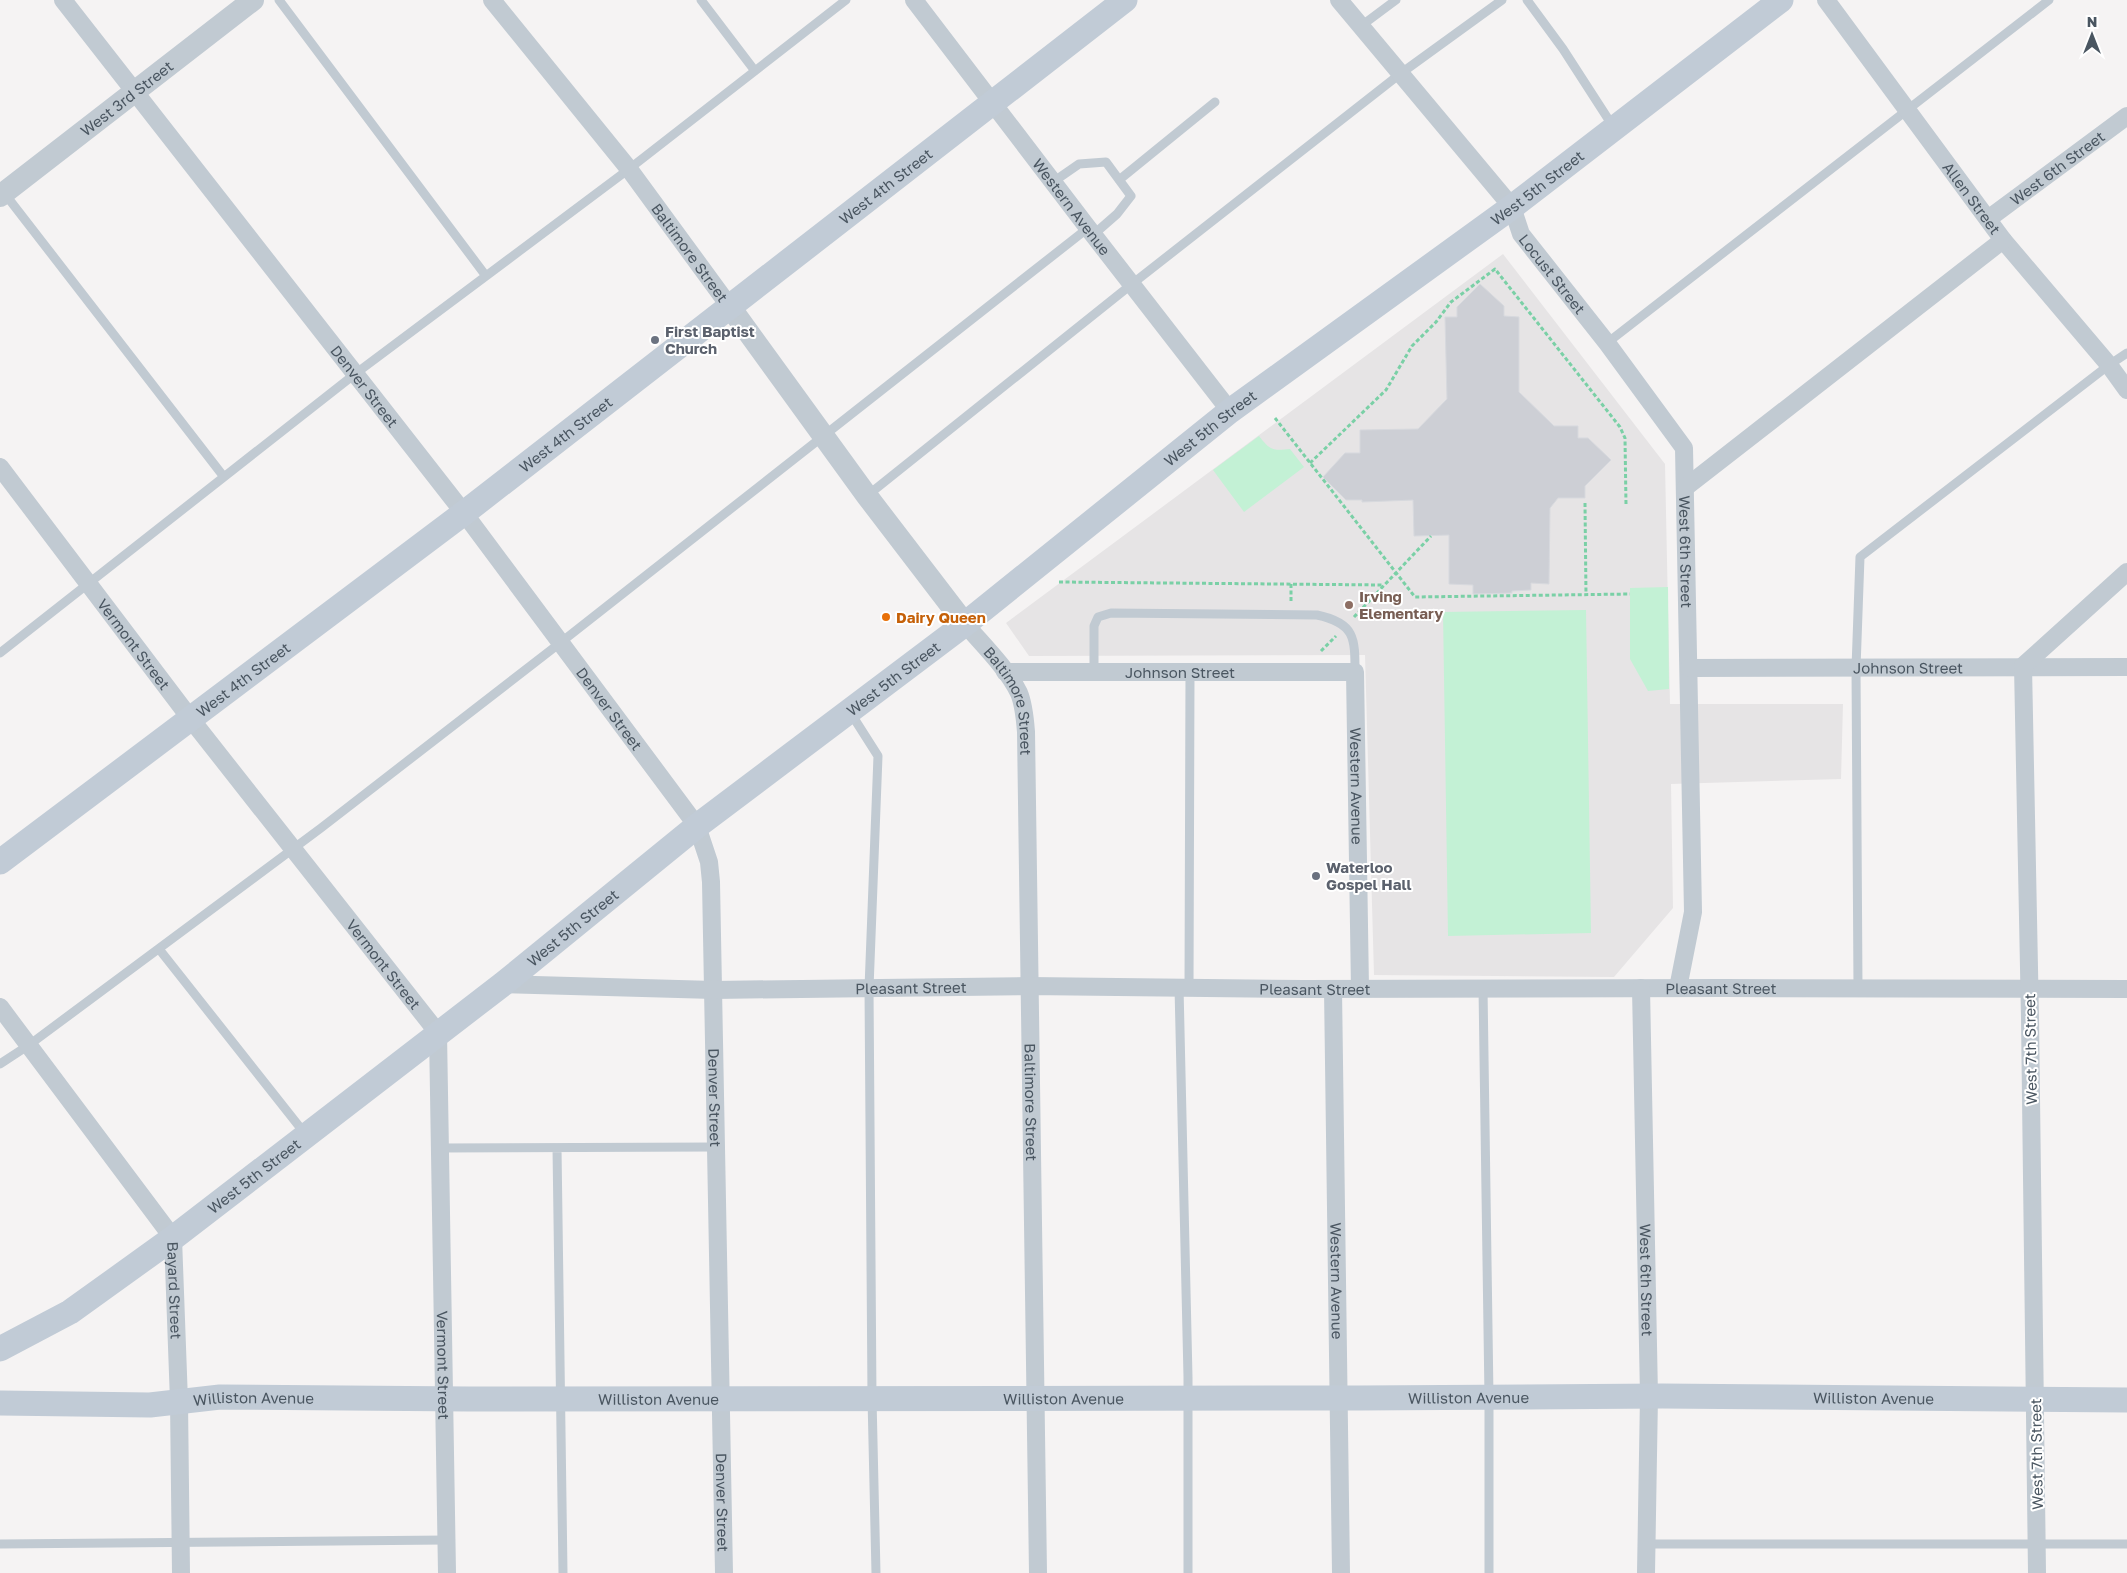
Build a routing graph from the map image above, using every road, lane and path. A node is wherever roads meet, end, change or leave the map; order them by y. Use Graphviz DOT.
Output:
graph roads {
  1 [pos="63,0"];
  2 [pos="253,0"];
  3 [pos="279,0"];
  4 [pos="492,0"];
  5 [pos="701,0"];
  6 [pos="846,0"];
  7 [pos="914,0"];
  8 [pos="1125,0"];
  9 [pos="1339,0"];
  10 [pos="1396,0"];
  11 [pos="1502,0"];
  12 [pos="1527,0"];
  13 [pos="1781,0"];
  14 [pos="1826,0"];
  15 [pos="2049,0"];
  16 [pos="1361,26"];
  17 [pos="755,71"];
  18 [pos="1400,74"];
  19 [pos="135,92"];
  20 [pos="1215,102"];
  21 [pos="994,103"];
  22 [pos="1907,109"];
  23 [pos="2127,116"];
  24 [pos="1614,128"];
  25 [pos="630,169"];
  26 [pos="1119,180"];
  27 [pos="1053,182"];
  28 [pos="1,192"];
  29 [pos="1512,207"];
  30 [pos="1988,219"];
  31 [pos="1090,232"];
  32 [pos="2003,240"];
  33 [pos="486,276"];
  34 [pos="1132,284"];
  35 [pos="730,307"];
  36 [pos="1607,343"];
  37 [pos="2127,353"];
  38 [pos="2109,365"];
  39 [pos="355,374"];
  40 [pos="2127,390"];
  41 [pos="1230,411"];
  42 [pos="1275,418"];
  43 [pos="824,435"];
  44 [pos="1310,463"];
  45 [pos="0,466"];
  46 [pos="224,477"];
  47 [pos="1686,487"];
  48 [pos="867,496"];
  49 [pos="1585,502"];
  50 [pos="1626,505"];
  51 [pos="464,514"];
  52 [pos="1431,536"];
  53 [pos="2127,572"];
  54 [pos="1396,574"];
  55 [pos="1059,582"];
  56 [pos="88,584"];
  57 [pos="1291,584"];
  58 [pos="1384,585"];
  59 [pos="1586,594"];
  60 [pos="1630,594"];
  61 [pos="1291,605"];
  62 [pos="965,624"];
  63 [pos="1344,627"];
  64 [pos="560,643"];
  65 [pos="1321,652"];
  66 [pos="0,653"];
  67 [pos="2023,666"];
  68 [pos="2127,667"];
  69 [pos="1689,668"];
  70 [pos="1856,668"];
  71 [pos="1005,672"];
  72 [pos="1094,672"];
  73 [pos="1190,672"];
  74 [pos="1355,672"];
  75 [pos="850,711"];
  76 [pos="190,718"];
  77 [pos="697,826"];
  78 [pos="294,849"];
  79 [pos="0,862"];
  80 [pos="158,949"];
  81 [pos="503,984"];
  82 [pos="1030,986"];
  83 [pos="1184,987"];
  84 [pos="869,988"];
  85 [pos="1483,988"];
  86 [pos="1641,988"];
  87 [pos="1678,988"];
  88 [pos="1858,988"];
  89 [pos="1333,989"];
  90 [pos="1360,989"];
  91 [pos="2030,989"];
  92 [pos="2127,989"];
  93 [pos="714,990"];
  94 [pos="0,1007"];
  95 [pos="438,1033"];
  96 [pos="29,1045"];
  97 [pos="0,1064"];
  98 [pos="306,1135"];
  99 [pos="716,1147"];
  100 [pos="440,1148"];
  101 [pos="557,1148"];
  102 [pos="173,1238"];
  103 [pos="0,1349"];
  104 [pos="1648,1396"];
  105 [pos="872,1398"];
  106 [pos="1034,1398"];
  107 [pos="1188,1398"];
  108 [pos="1339,1398"];
  109 [pos="1488,1398"];
  110 [pos="444,1399"];
  111 [pos="562,1399"];
  112 [pos="721,1399"];
  113 [pos="2035,1400"];
  114 [pos="2127,1400"];
  115 [pos="180,1401"];
  116 [pos="0,1403"];
  117 [pos="446,1540"];
  118 [pos="181,1542"];
  119 [pos="2037,1543"];
  120 [pos="0,1544"];
  121 [pos="1646,1544"];
  122 [pos="2127,1544"];
  123 [pos="182,1573"];
  124 [pos="447,1573"];
  125 [pos="564,1573"];
  126 [pos="724,1573"];
  127 [pos="876,1573"];
  128 [pos="1038,1573"];
  129 [pos="1188,1573"];
  130 [pos="1341,1573"];
  131 [pos="1488,1573"];
  132 [pos="1646,1573"];
  133 [pos="2037,1573"];
  1 -- 19 [label="street, Denver Street"];
  2 -- 19 [label="street, West 3rd Street"];
  3 -- 33 [label="lane"];
  4 -- 25 [label="street, Baltimore Street"];
  5 -- 17 [label="lane"];
  6 -- 17 [label="lane"];
  7 -- 21 [label="street, Western Avenue"];
  8 -- 21 [label="main road, West 4th Street"];
  9 -- 16 [label="street, Locust Street"];
  10 -- 16 [label="lane"];
  11 -- 18 [label="lane"];
  12 -- 24 [label="lane"];
  13 -- 24 [label="main road, West 5th Street"];
  14 -- 22 [label="street, Allen Street"];
  15 -- 22 [label="lane"];
  16 -- 18 [label="street, Locust Street"];
  17 -- 25 [label="lane"];
  18 -- 29 [label="street, Locust Street"];
  18 -- 34 [label="lane"];
  19 -- 28 [label="street, West 3rd Street"];
  19 -- 39 [label="street, Denver Street"];
  20 -- 26 [label="lane"];
  21 -- 27 [label="street, Western Avenue"];
  21 -- 35 [label="main road, West 4th Street"];
  22 -- 30 [label="street, Allen Street"];
  22 -- 36 [label="lane"];
  23 -- 30 [label="street, West 6th Street"];
  24 -- 29 [label="main road, West 5th Street"];
  25 -- 33 [label="lane"];
  25 -- 35 [label="street, Baltimore Street"];
  26 -- 27 [label="lane"];
  26 -- 31 [label="lane"];
  27 -- 31 [label="street, Western Avenue"];
  28 -- 46 [label="lane"];
  29 -- 36 [label="street, Locust Street"];
  29 -- 41 [label="main road, West 5th Street"];
  30 -- 32 [label="street, Allen Street"];
  31 -- 34 [label="street, Western Avenue"];
  31 -- 43 [label="lane"];
  32 -- 38 [label="street, Allen Street"];
  32 -- 47 [label="street, West 6th Street"];
  33 -- 39 [label="lane"];
  34 -- 41 [label="street, Western Avenue"];
  34 -- 48 [label="lane"];
  35 -- 43 [label="street, Baltimore Street"];
  35 -- 51 [label="main road, West 4th Street"];
  36 -- 47 [label="street, Locust Street"];
  37 -- 38 [label="lane"];
  38 -- 40 [label="street, Allen Street"];
  38 -- 70 [label="lane"];
  39 -- 46 [label="lane"];
  39 -- 51 [label="street, Denver Street"];
  41 -- 62 [label="main road, West 5th Street"];
  42 -- 44 [label="path"];
  43 -- 48 [label="street, Baltimore Street"];
  43 -- 64 [label="lane"];
  44 -- 50 [label="path"];
  44 -- 54 [label="path"];
  45 -- 56 [label="street, Vermont Street"];
  46 -- 56 [label="lane"];
  47 -- 69 [label="street, West 6th Street"];
  48 -- 62 [label="street, Baltimore Street"];
  49 -- 59 [label="path"];
  51 -- 64 [label="street, Denver Street"];
  51 -- 76 [label="main road, West 4th Street"];
  52 -- 54 [label="path"];
  53 -- 67 [label="street"];
  54 -- 58 [label="path"];
  54 -- 59 [label="path"];
  55 -- 57 [label="path"];
  56 -- 66 [label="lane"];
  56 -- 76 [label="street, Vermont Street"];
  57 -- 58 [label="path"];
  57 -- 61 [label="path"];
  58 -- 63 [label="path"];
  59 -- 60 [label="path"];
  62 -- 71 [label="street, Baltimore Street"];
  62 -- 75 [label="main road, West 5th Street"];
  63 -- 65 [label="path"];
  63 -- 72 [label="lane"];
  63 -- 74 [label="lane"];
  64 -- 77 [label="street, Denver Street"];
  64 -- 78 [label="lane"];
  67 -- 68 [label="street, Johnson Street"];
  67 -- 70 [label="street, Johnson Street"];
  67 -- 91 [label="street, West 7th Street"];
  69 -- 70 [label="street, Johnson Street"];
  69 -- 87 [label="street, West 6th Street"];
  70 -- 88 [label="lane"];
  71 -- 72 [label="street, Johnson Street"];
  71 -- 82 [label="street, Baltimore Street"];
  72 -- 73 [label="street, Johnson Street"];
  73 -- 74 [label="street, Johnson Street"];
  73 -- 83 [label="lane"];
  74 -- 90 [label="street, Western Avenue"];
  75 -- 77 [label="main road, West 5th Street"];
  75 -- 84 [label="lane"];
  76 -- 78 [label="street, Vermont Street"];
  76 -- 79 [label="main road, West 4th Street"];
  77 -- 81 [label="main road, West 5th Street"];
  77 -- 93 [label="street, Denver Street"];
  78 -- 80 [label="lane"];
  78 -- 95 [label="street, Vermont Street"];
  80 -- 96 [label="lane"];
  80 -- 98 [label="lane"];
  81 -- 93 [label="street, Pleasant Street"];
  81 -- 95 [label="main road, West 5th Street"];
  82 -- 83 [label="street, Pleasant Street"];
  82 -- 84 [label="street, Pleasant Street"];
  82 -- 106 [label="street, Baltimore Street"];
  83 -- 89 [label="street, Pleasant Street"];
  83 -- 107 [label="lane"];
  84 -- 93 [label="street, Pleasant Street"];
  84 -- 105 [label="lane"];
  85 -- 86 [label="street, Pleasant Street"];
  85 -- 90 [label="street, Pleasant Street"];
  85 -- 109 [label="lane"];
  86 -- 87 [label="street, Pleasant Street"];
  86 -- 104 [label="street, West 6th Street"];
  87 -- 88 [label="street, Pleasant Street"];
  88 -- 91 [label="street, Pleasant Street"];
  89 -- 90 [label="street, Pleasant Street"];
  89 -- 108 [label="street, Western Avenue"];
  91 -- 92 [label="street, Pleasant Street"];
  91 -- 113 [label="street, West 7th Street"];
  93 -- 99 [label="street, Denver Street"];
  94 -- 96 [label="street, Bayard Street"];
  95 -- 98 [label="main road, West 5th Street"];
  95 -- 100 [label="street, Vermont Street"];
  96 -- 97 [label="lane"];
  96 -- 102 [label="street, Bayard Street"];
  98 -- 102 [label="main road, West 5th Street"];
  99 -- 101 [label="lane"];
  99 -- 112 [label="street, Denver Street"];
  100 -- 101 [label="lane"];
  100 -- 110 [label="street, Vermont Street"];
  101 -- 111 [label="lane"];
  102 -- 103 [label="main road, West 5th Street"];
  102 -- 115 [label="street, Bayard Street"];
  104 -- 109 [label="main road, Williston Avenue"];
  104 -- 113 [label="main road, Williston Avenue"];
  104 -- 121 [label="street, West 6th Street"];
  105 -- 106 [label="main road, Williston Avenue"];
  105 -- 112 [label="main road, Williston Avenue"];
  105 -- 127 [label="lane"];
  106 -- 107 [label="main road, Williston Avenue"];
  106 -- 128 [label="street, Baltimore Street"];
  107 -- 108 [label="main road, Williston Avenue"];
  107 -- 129 [label="lane"];
  108 -- 109 [label="main road, Williston Avenue"];
  108 -- 130 [label="street, Western Avenue"];
  109 -- 131 [label="lane"];
  110 -- 111 [label="main road, Williston Avenue"];
  110 -- 115 [label="main road, Williston Avenue"];
  110 -- 117 [label="street, Vermont Street"];
  111 -- 112 [label="main road, Williston Avenue"];
  111 -- 125 [label="lane"];
  112 -- 126 [label="street, Denver Street"];
  113 -- 114 [label="main road, Williston Avenue"];
  113 -- 119 [label="street, West 7th Street"];
  115 -- 116 [label="main road, Williston Avenue"];
  115 -- 118 [label="street, Bayard Street"];
  117 -- 118 [label="lane"];
  117 -- 124 [label="street, Vermont Street"];
  118 -- 120 [label="lane"];
  118 -- 123 [label="street, Bayard Street"];
  119 -- 121 [label="lane"];
  119 -- 122 [label="lane"];
  119 -- 133 [label="street, West 7th Street"];
  121 -- 132 [label="street, West 6th Street"];
}
